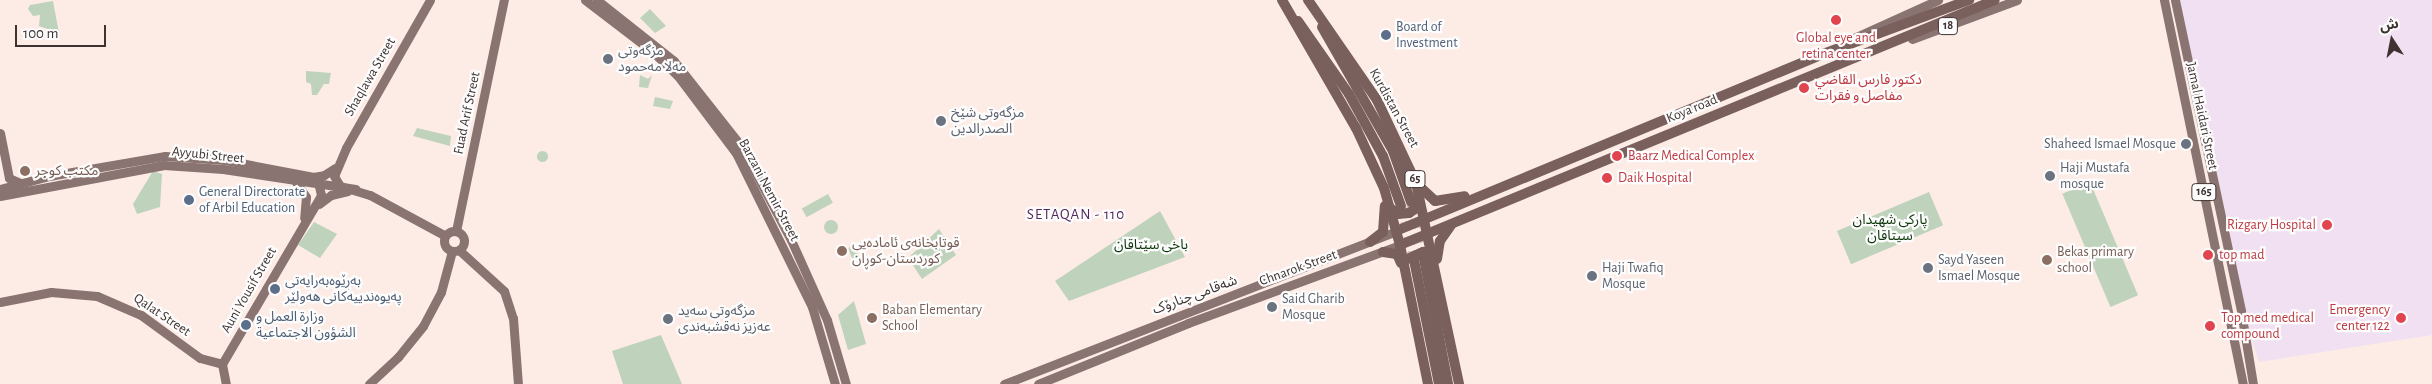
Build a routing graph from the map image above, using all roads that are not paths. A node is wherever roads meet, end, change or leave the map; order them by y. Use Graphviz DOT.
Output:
graph roads {
  1 [pos="430,0"];
  2 [pos="504,0"];
  3 [pos="585,0"];
  4 [pos="597,0"];
  5 [pos="1282,0"];
  6 [pos="1938,0"];
  7 [pos="1969,0"];
  8 [pos="1995,0"];
  9 [pos="2017,0"];
  10 [pos="2164,0"];
  11 [pos="2175,0"];
  12 [pos="1309,2"];
  13 [pos="1292,15"];
  14 [pos="1878,48"];
  15 [pos="1823,54"];
  16 [pos="0,133"];
  17 [pos="2208,158"];
  18 [pos="2198,161"];
  19 [pos="0,162"];
  20 [pos="335,168"];
  21 [pos="311,177"];
  22 [pos="1380,180"];
  23 [pos="296,182"];
  24 [pos="20,183"];
  25 [pos="0,185"];
  26 [pos="320,186"];
  27 [pos="1417,186"];
  28 [pos="0,189"];
  29 [pos="355,190"];
  30 [pos="1488,192"];
  31 [pos="0,196"];
  32 [pos="314,208"];
  33 [pos="1390,208"];
  34 [pos="1466,218"];
  35 [pos="1426,219"];
  36 [pos="299,229"];
  37 [pos="456,230"];
  38 [pos="1396,231"];
  39 [pos="1429,233"];
  40 [pos="444,235"];
  41 [pos="1370,242"];
  42 [pos="1400,245"];
  43 [pos="456,250"];
  44 [pos="1383,252"];
  45 [pos="1412,263"];
  46 [pos="1437,269"];
  47 [pos="0,302"];
  48 [pos="219,371"];
  49 [pos="369,384"];
  50 [pos="518,384"];
  51 [pos="835,384"];
  52 [pos="846,384"];
  53 [pos="1004,384"];
  54 [pos="1038,384"];
  55 [pos="1428,384"];
  56 [pos="1439,384"];
  57 [pos="1448,384"];
  58 [pos="1459,384"];
  59 [pos="2243,384"];
  60 [pos="2253,384"];
  1 -- 20 [label="main road, Shaqlawa Street"];
  2 -- 37 [label="main road, Fuad Arif Street"];
  3 -- 51 [label="main road, Barzani Nemir Street"];
  4 -- 52 [label="main road, Barzani Nemir Street"];
  5 -- 13 [label="highway, Kurdistan Street / 65"];
  6 -- 15 [label="main road"];
  7 -- 15 [label="highway, Koya road"];
  8 -- 14 [label="highway, Koya road"];
  9 -- 14 [label="main road, 18"];
  10 -- 18 [label="main road, Jamal Haidari Street / 165"];
  11 -- 17 [label="main road, Jamal Haidari Street / 165"];
  12 -- 13 [label="highway, Kurdistan Street / 65"];
  12 -- 27 [label="highway, Kurdistan Street / 65"];
  13 -- 22 [label="highway, Kurdistan Street / 65"];
  14 -- 34 [label="highway, Koya road"];
  15 -- 30 [label="highway, Koya road"];
  16 -- 24 [label="main road"];
  17 -- 18 [label="main road"];
  17 -- 60 [label="main road, Jamal Haidari Street / 165"];
  18 -- 59 [label="main road, Jamal Haidari Street / 165"];
  19 -- 25 [label="main road"];
  20 -- 21 [label="main road"];
  20 -- 29 [label="main road"];
  21 -- 24 [label="main road, Ayyubi Street"];
  21 -- 26 [label="main road"];
  22 -- 33 [label="highway, Kurdistan Street / 65"];
  22 -- 41 [label="highway"];
  23 -- 26 [label="main road, Ayyubi Street"];
  23 -- 31 [label="main road, Ayyubi Street"];
  23 -- 36 [label="main road, Auni Yousif Street"];
  24 -- 28 [label="main road, Ayyubi Street"];
  26 -- 29 [label="main road, Ayyubi Street"];
  26 -- 32 [label="main road, Auni Yousif Street"];
  27 -- 30 [label="highway"];
  27 -- 33 [label="highway"];
  27 -- 35 [label="highway, Kurdistan Street / 65"];
  29 -- 32 [label="main road, Auni Yousif Street"];
  29 -- 40 [label="main road"];
  30 -- 35 [label="highway, Koya road"];
  32 -- 36 [label="main road, Auni Yousif Street"];
  33 -- 38 [label="highway, Kurdistan Street / 65"];
  34 -- 39 [label="highway, Koya road"];
  34 -- 46 [label="highway"];
  35 -- 38 [label="highway, Koya road"];
  35 -- 39 [label="highway, Kurdistan Street / 65"];
  36 -- 48 [label="main road, Auni Yousif Street"];
  37 -- 40 [label="main road"];
  37 -- 43 [label="main road"];
  38 -- 41 [label="main road, شەقامی چنارۆک"];
  38 -- 42 [label="highway, Kurdistan Street / 65"];
  39 -- 42 [label="highway, Koya road"];
  39 -- 46 [label="highway, Kurdistan Street / 65"];
  40 -- 43 [label="main road"];
  41 -- 53 [label="main road, شەقامی چنارۆک"];
  42 -- 44 [label="main road, Chnarok Street"];
  42 -- 45 [label="highway, Kurdistan Street / 65"];
  43 -- 49 [label="main road"];
  43 -- 50 [label="main road"];
  44 -- 45 [label="highway"];
  44 -- 54 [label="main road, Chnarok Street"];
  45 -- 46 [label="highway"];
  45 -- 55 [label="highway, Kurdistan Street / 65"];
  45 -- 56 [label="highway, Kurdistan Street / 65"];
  45 -- 57 [label="highway, Kurdistan Street / 65"];
  46 -- 58 [label="highway, Kurdistan Street / 65"];
  47 -- 48 [label="main road, Qalat Street"];
}
